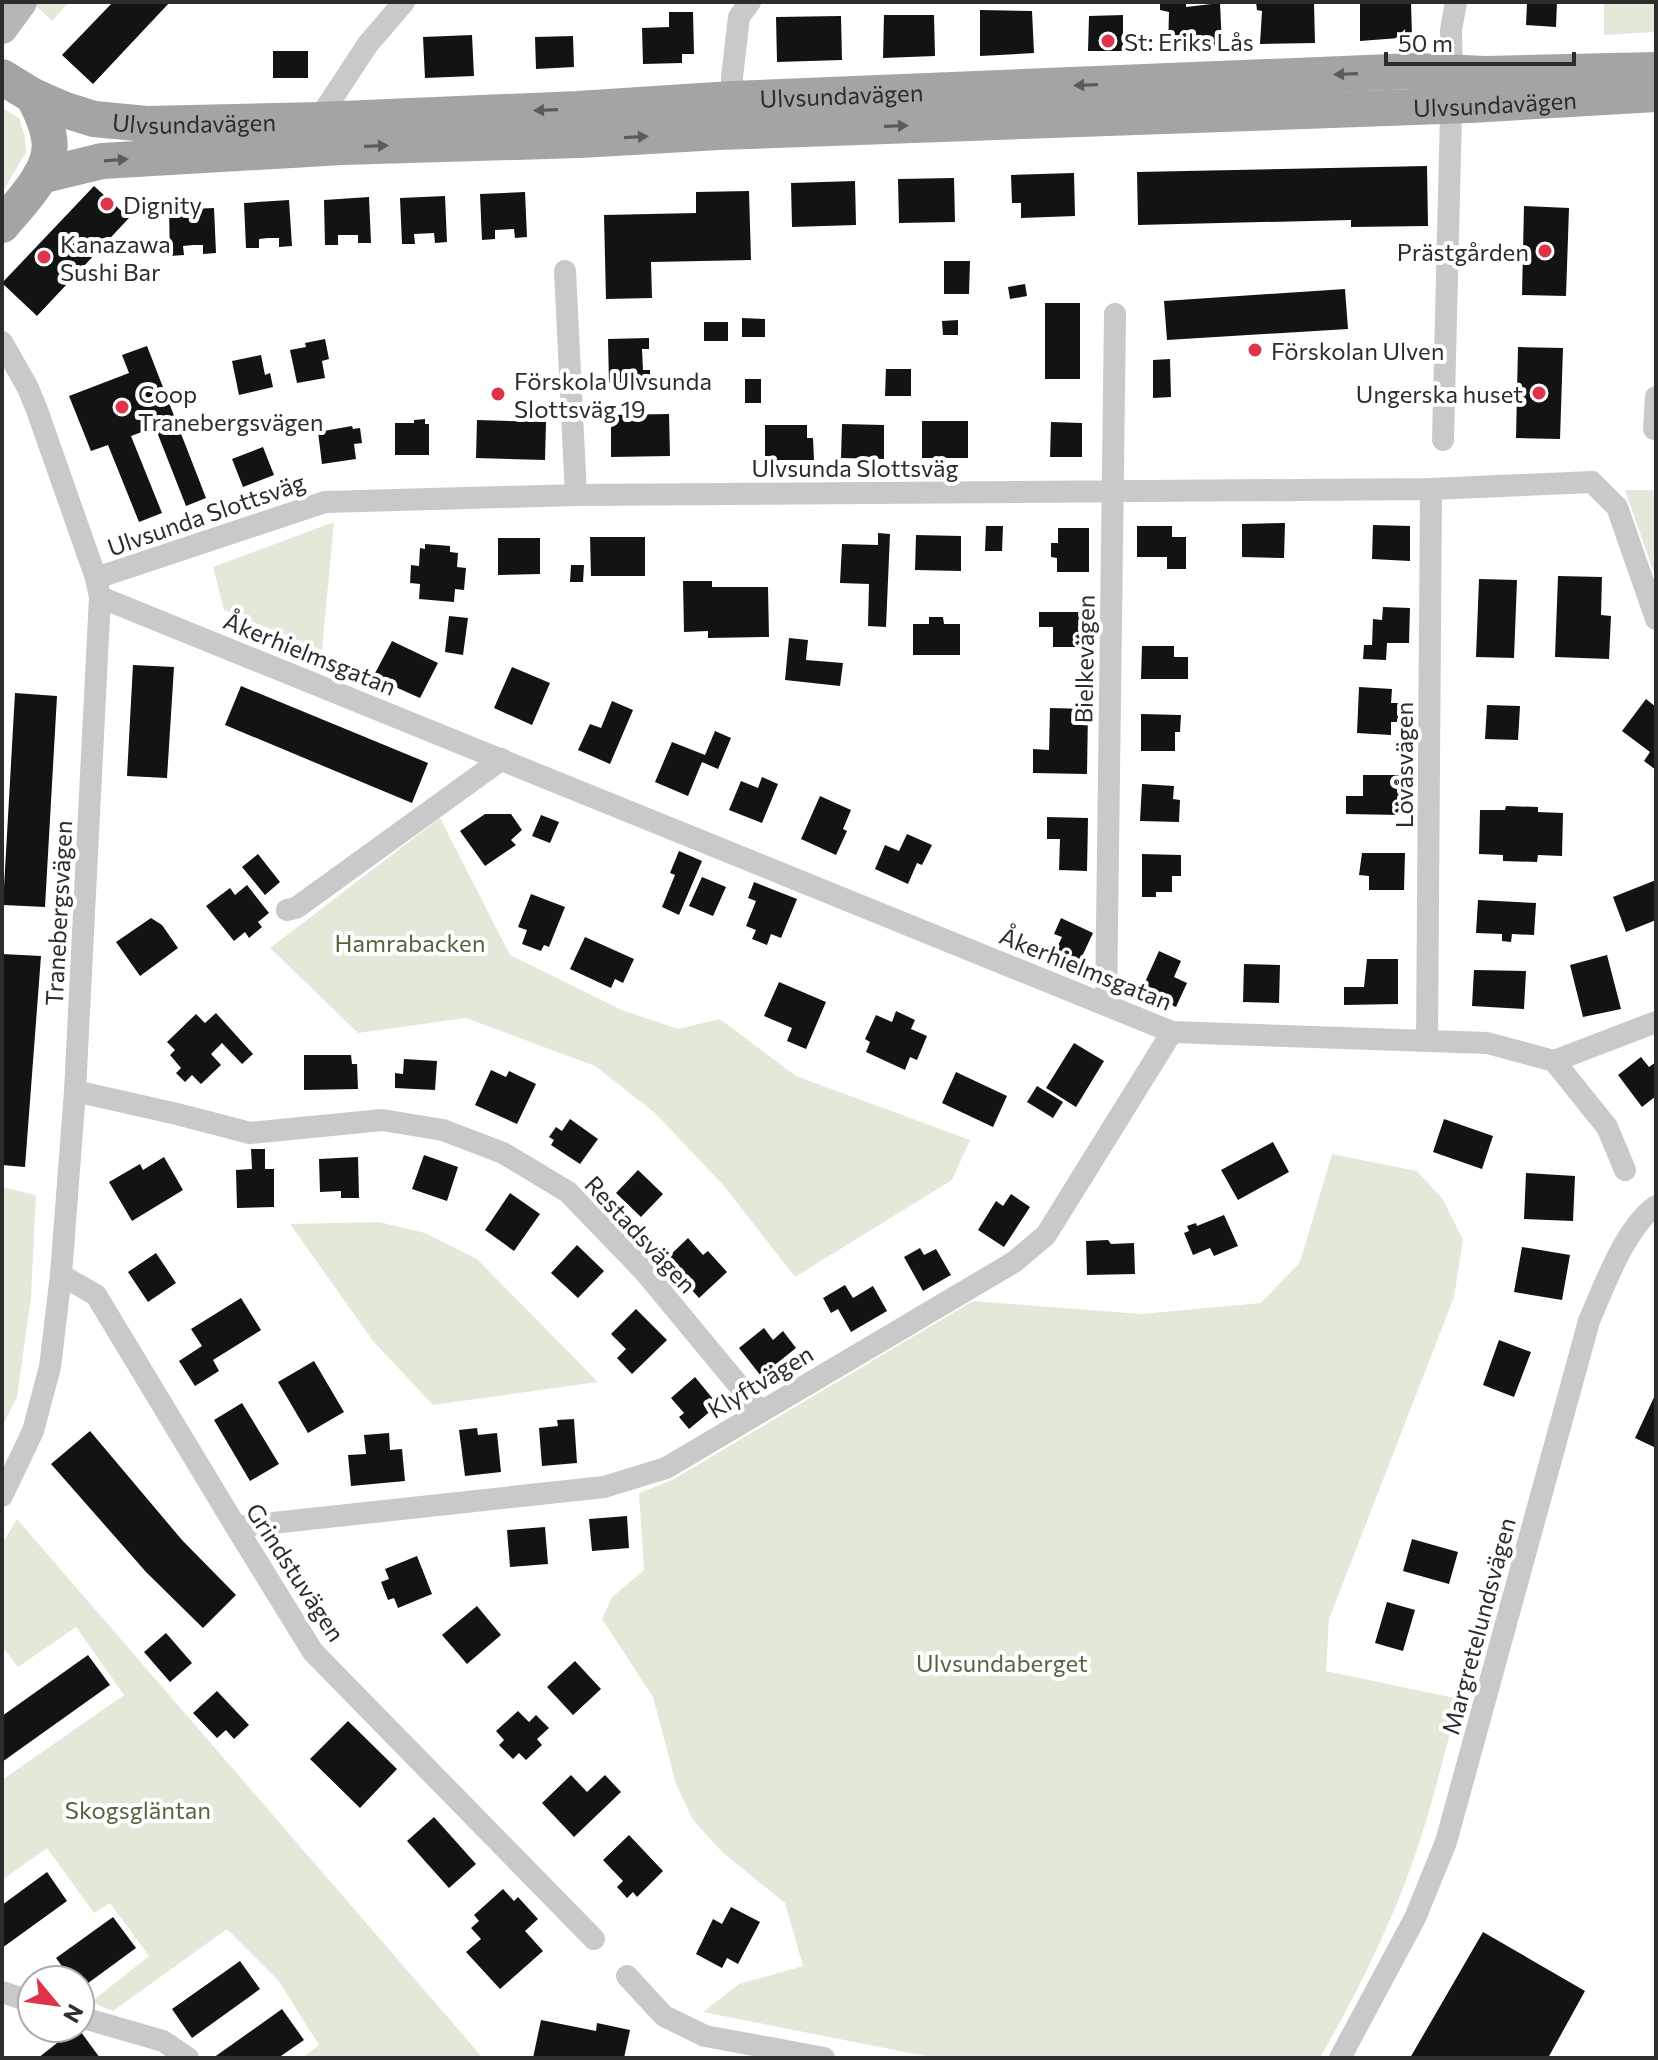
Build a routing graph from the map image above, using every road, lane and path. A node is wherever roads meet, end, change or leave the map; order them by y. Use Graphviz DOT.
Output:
graph roads {
  1 [pos="21,2"];
  2 [pos="404,2"];
  3 [pos="750,2"];
  4 [pos="1456,2"];
  5 [pos="2,28"];
  6 [pos="1656,70"];
  7 [pos="2,77"];
  8 [pos="1451,88"];
  9 [pos="1656,94"];
  10 [pos="33,96"];
  11 [pos="732,99"];
  12 [pos="318,120"];
  13 [pos="40,176"];
  14 [pos="2,225"];
  15 [pos="565,271"];
  16 [pos="1115,314"];
  17 [pos="2,342"];
  18 [pos="1656,397"];
  19 [pos="1654,429"];
  20 [pos="1443,440"];
  21 [pos="1431,489"];
  22 [pos="1112,491"];
  23 [pos="576,495"];
  24 [pos="98,588"];
  25 [pos="1656,619"];
  26 [pos="502,759"];
  27 [pos="287,910"];
  28 [pos="1106,1004"];
  29 [pos="1656,1022"];
  30 [pos="1172,1032"];
  31 [pos="1427,1041"];
  32 [pos="1554,1061"];
  33 [pos="75,1091"];
  34 [pos="1625,1170"];
  35 [pos="1656,1206"];
  36 [pos="61,1275"];
  37 [pos="760,1411"];
  38 [pos="2,1496"];
  39 [pos="236,1527"];
  40 [pos="594,1939"];
  41 [pos="627,1976"];
  42 [pos="96,2022"];
  43 [pos="188,2058"];
  44 [pos="824,2058"];
  45 [pos="1340,2058"];
  1 -- 5 [label="main road"];
  2 -- 12 [label="street"];
  3 -- 11 [label="street"];
  4 -- 8 [label="street"];
  6 -- 8 [label="main road, Ulvsundavägen"];
  7 -- 10 [label="main road, Ulvsundavägen"];
  8 -- 9 [label="main road, Ulvsundavägen"];
  8 -- 11 [label="main road, Ulvsundavägen, one-way"];
  13 -- 8 [label="main road, Ulvsundavägen, one-way"];
  8 -- 20 [label="street"];
  10 -- 12 [label="main road, Ulvsundavägen"];
  10 -- 13 [label="main road"];
  11 -- 12 [label="main road, Ulvsundavägen, one-way"];
  13 -- 14 [label="main road"];
  15 -- 23 [label="street"];
  16 -- 22 [label="street, Bielkevägen"];
  17 -- 24 [label="street, Tranebergsvägen"];
  18 -- 19 [label="street"];
  21 -- 22 [label="street, Ulvsunda Slottsväg"];
  21 -- 25 [label="street, Ulvsunda Slottsväg"];
  21 -- 31 [label="street, Lövåsvägen"];
  22 -- 23 [label="street, Ulvsunda Slottsväg"];
  22 -- 28 [label="street, Bielkevägen"];
  23 -- 24 [label="street, Ulvsunda Slottsväg"];
  24 -- 26 [label="street, Åkerhielmsgatan"];
  24 -- 33 [label="street, Tranebergsvägen"];
  26 -- 27 [label="street"];
  26 -- 28 [label="street, Åkerhielmsgatan"];
  28 -- 30 [label="street, Åkerhielmsgatan"];
  29 -- 32 [label="street"];
  30 -- 31 [label="street, Åkerhielmsgatan"];
  30 -- 37 [label="street, Klyftvägen"];
  31 -- 32 [label="street, Åkerhielmsgatan"];
  32 -- 34 [label="street"];
  33 -- 36 [label="street, Tranebergsvägen"];
  33 -- 37 [label="street, Restadsvägen"];
  35 -- 45 [label="street, Margretelundsvägen"];
  36 -- 38 [label="street, Tranebergsvägen"];
  36 -- 39 [label="street, Grindstuvägen"];
  37 -- 39 [label="street, Klyftvägen"];
  39 -- 40 [label="street, Grindstuvägen"];
  41 -- 44 [label="street"];
  42 -- 43 [label="street"];
}
